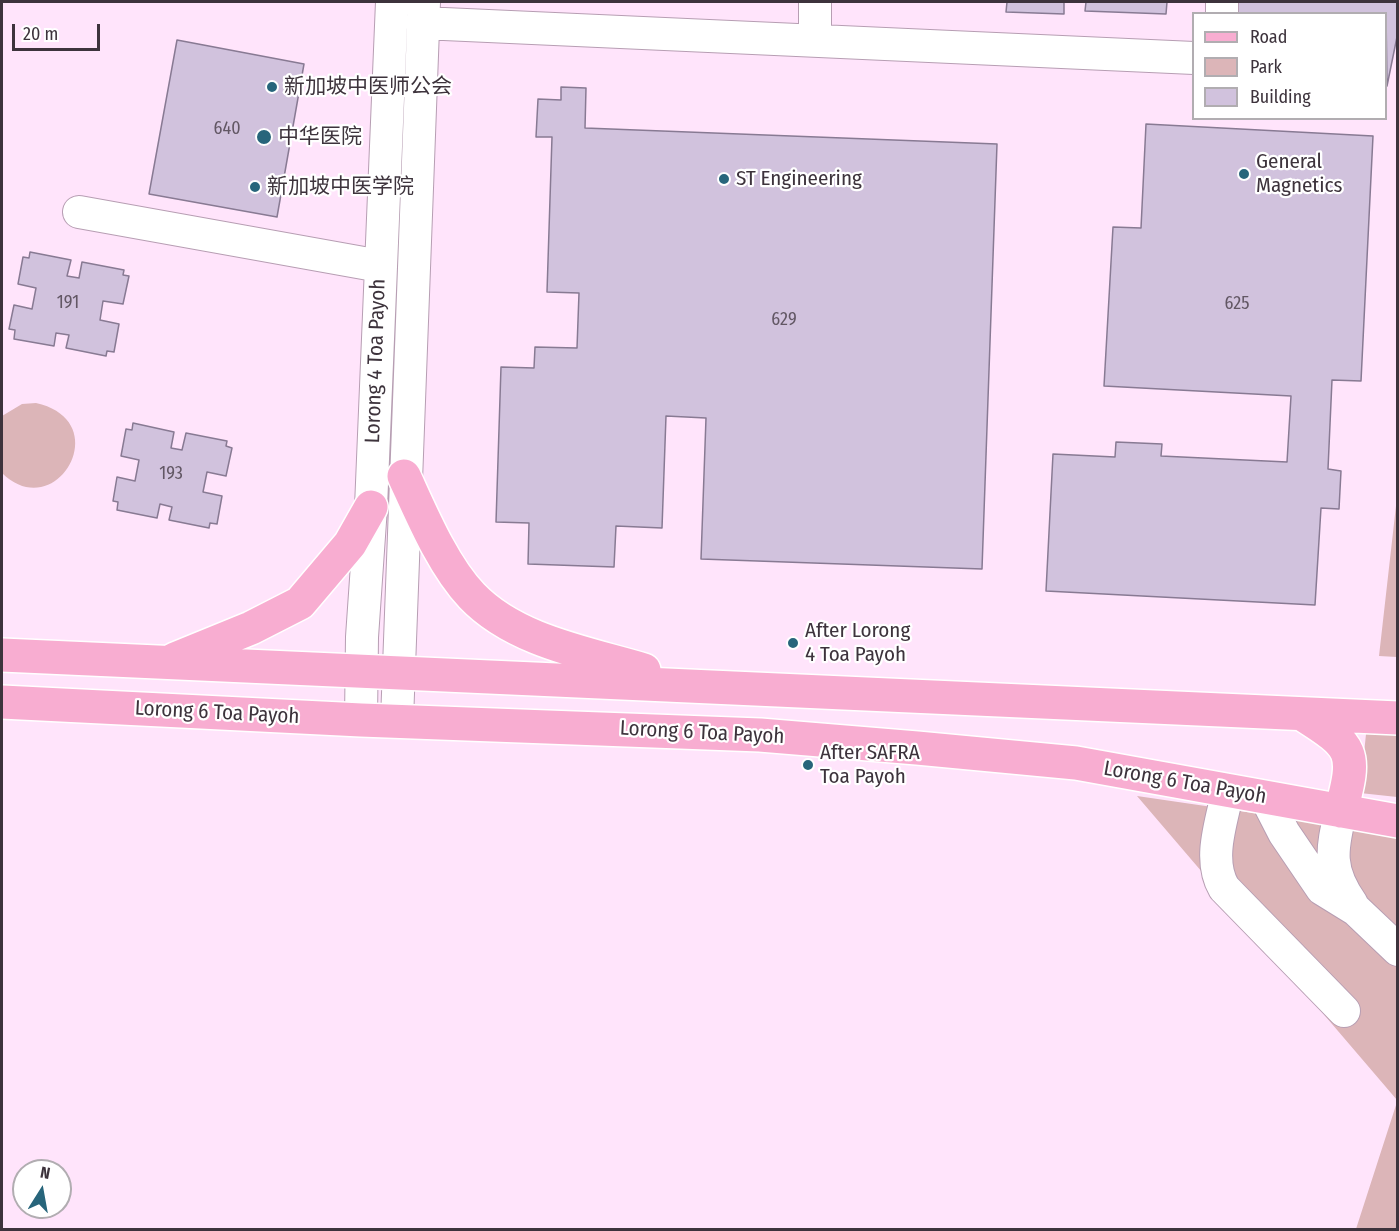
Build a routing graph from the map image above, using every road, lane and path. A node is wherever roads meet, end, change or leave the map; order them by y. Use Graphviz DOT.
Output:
graph roads {
  1 [pos="392,2"];
  2 [pos="814,2"];
  3 [pos="423,12"];
  4 [pos="815,40"];
  5 [pos="1192,58"];
  6 [pos="79,212"];
  7 [pos="380,266"];
  8 [pos="404,476"];
  9 [pos="371,507"];
  10 [pos="2,655"];
  11 [pos="165,663"];
  12 [pos="362,673"];
  13 [pos="399,673"];
  14 [pos="696,685"];
  15 [pos="2,702"];
  16 [pos="1302,714"];
  17 [pos="1398,718"];
  18 [pos="361,720"];
  19 [pos="396,720"];
  20 [pos="1228,790"];
  21 [pos="1266,798"];
  22 [pos="1341,811"];
  23 [pos="1398,821"];
  24 [pos="1356,910"];
  25 [pos="1398,950"];
  26 [pos="1344,1011"];
  1 -- 7 [label="street, Lorong 4 Toa Payoh"];
  2 -- 4 [label="street"];
  3 -- 4 [label="street"];
  3 -- 8 [label="street, Lorong 4 Toa Payoh"];
  4 -- 5 [label="street"];
  6 -- 7 [label="street"];
  7 -- 9 [label="street, Lorong 4 Toa Payoh"];
  8 -- 13 [label="street, Lorong 4 Toa Payoh"];
  8 -- 14 [label="main road"];
  9 -- 11 [label="main road"];
  9 -- 12 [label="street, Lorong 4 Toa Payoh"];
  10 -- 11 [label="main road"];
  11 -- 12 [label="main road"];
  12 -- 13 [label="main road"];
  12 -- 18 [label="street, Lorong 4 Toa Payoh"];
  13 -- 14 [label="main road"];
  13 -- 19 [label="street, Lorong 4 Toa Payoh"];
  14 -- 16 [label="main road"];
  15 -- 18 [label="main road, Lorong 6 Toa Payoh"];
  16 -- 17 [label="main road"];
  16 -- 22 [label="main road"];
  18 -- 19 [label="main road, Lorong 6 Toa Payoh"];
  19 -- 20 [label="main road, Lorong 6 Toa Payoh"];
  20 -- 21 [label="main road, Lorong 6 Toa Payoh"];
  20 -- 26 [label="street"];
  21 -- 22 [label="main road, Lorong 6 Toa Payoh"];
  21 -- 24 [label="street"];
  22 -- 23 [label="main road, Lorong 6 Toa Payoh"];
  22 -- 24 [label="street"];
  24 -- 25 [label="street"];
}
